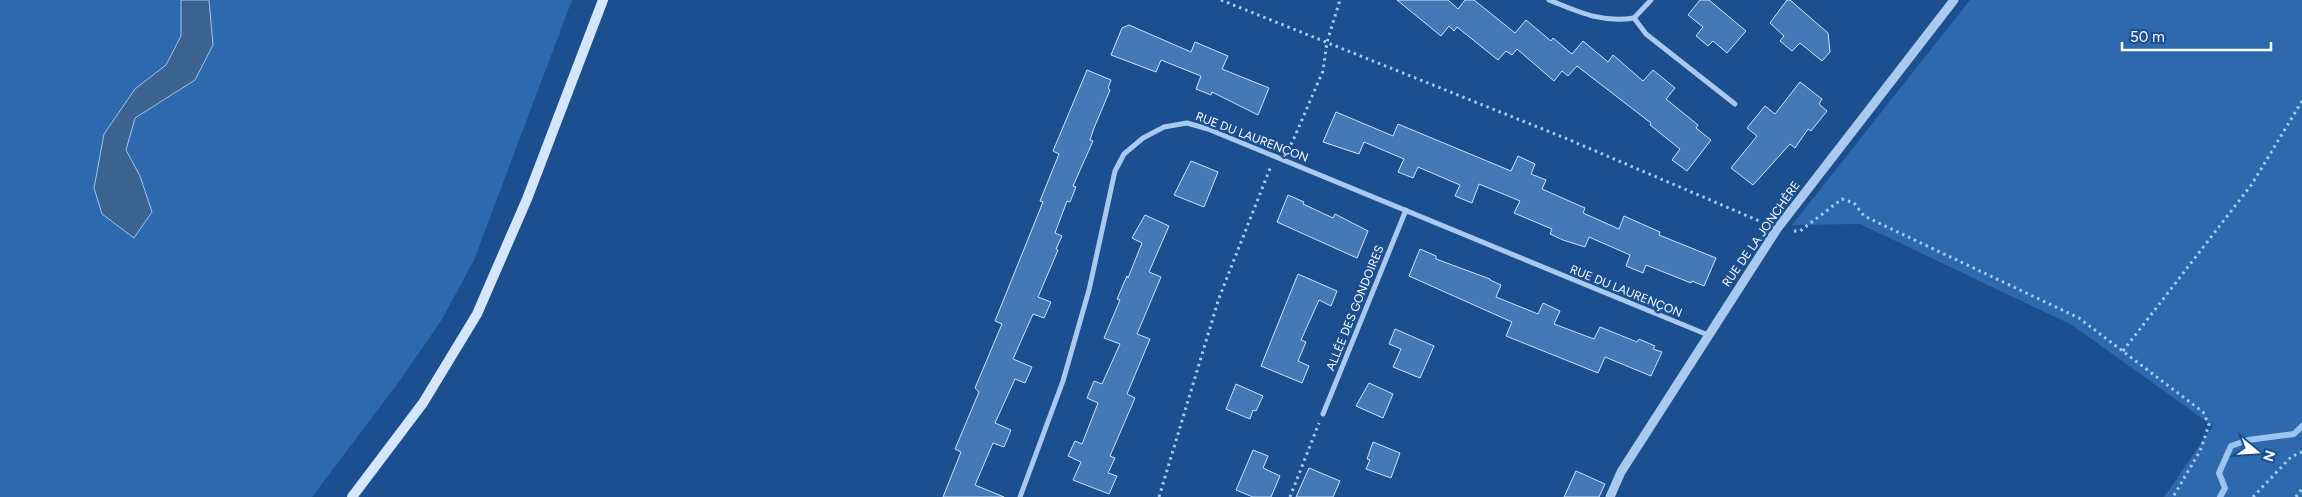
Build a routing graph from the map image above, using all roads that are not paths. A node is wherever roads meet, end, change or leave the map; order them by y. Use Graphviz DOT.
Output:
graph roads {
  1 [pos="603,0"];
  2 [pos="1549,0"];
  3 [pos="1651,0"];
  4 [pos="1954,0"];
  5 [pos="1634,18"];
  6 [pos="1735,104"];
  7 [pos="1406,210"];
  8 [pos="1708,335"];
  9 [pos="1323,414"];
  10 [pos="352,497"];
  11 [pos="1020,497"];
  12 [pos="1610,497"];
  1 -- 10 [label="main road"];
  2 -- 5 [label="street"];
  3 -- 5 [label="street"];
  4 -- 8 [label="street, RUE DE LA JONCHÈRE"];
  5 -- 6 [label="street"];
  7 -- 8 [label="street, RUE DU LAURENÇON"];
  7 -- 9 [label="street, ALLÉE DES GONDOIRES"];
  7 -- 11 [label="street, RUE DU LAURENÇON"];
  8 -- 12 [label="street, RUE DE LA JONCHÈRE"];
}
